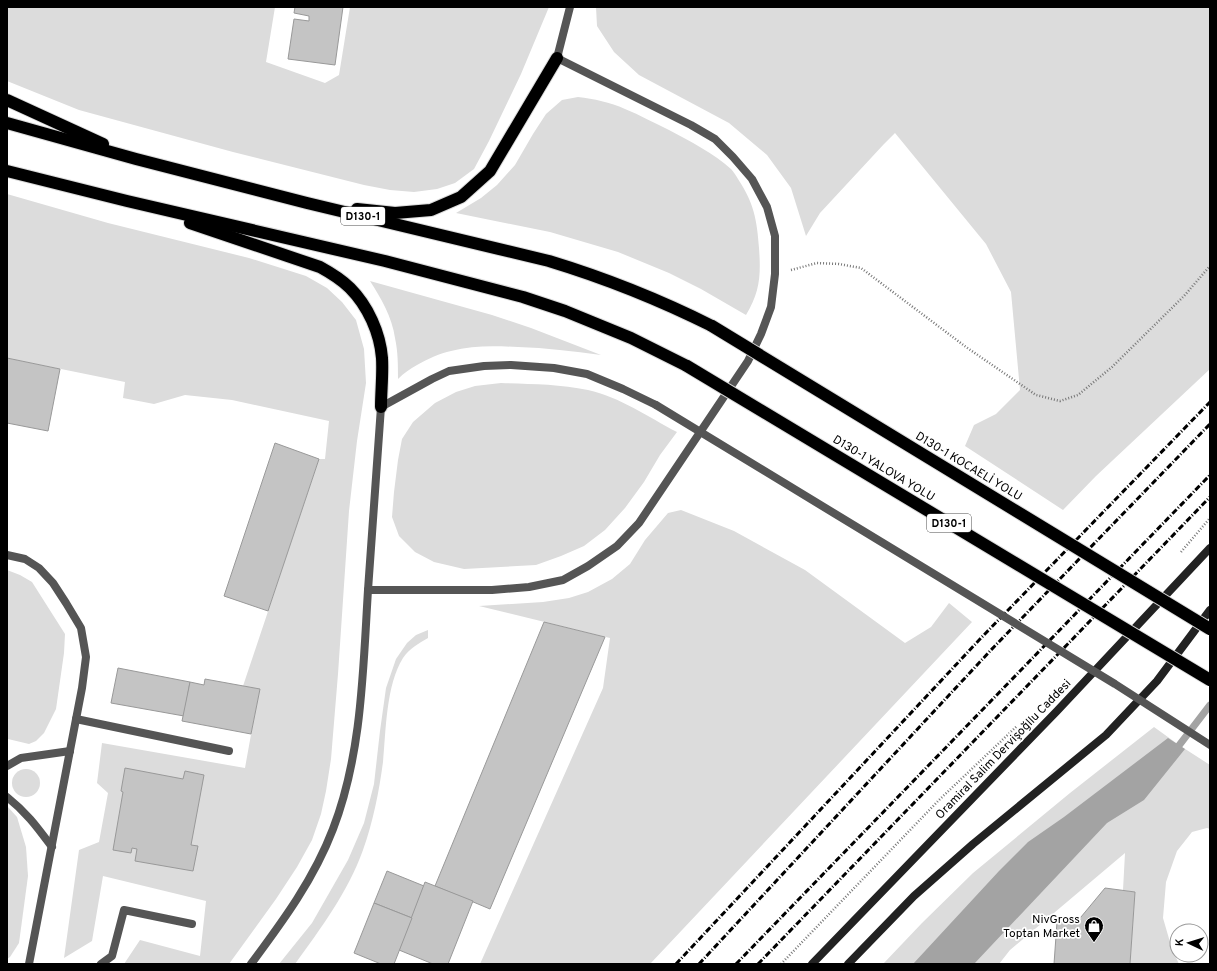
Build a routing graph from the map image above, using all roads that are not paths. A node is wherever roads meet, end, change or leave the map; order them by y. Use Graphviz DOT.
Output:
graph roads {
  1 [pos="570,7"];
  2 [pos="557,58"];
  3 [pos="7,100"];
  4 [pos="7,123"];
  5 [pos="136,159"];
  6 [pos="7,171"];
  7 [pos="127,201"];
  8 [pos="307,203"];
  9 [pos="381,408"];
  10 [pos="1210,548"];
  11 [pos="7,555"];
  12 [pos="368,590"];
  13 [pos="1210,610"];
  14 [pos="1210,629"];
  15 [pos="1210,680"];
  16 [pos="76,719"];
  17 [pos="1210,745"];
  18 [pos="70,751"];
  19 [pos="229,751"];
  20 [pos="7,766"];
  21 [pos="7,797"];
  22 [pos="52,847"];
  23 [pos="192,924"];
  24 [pos="29,964"];
  25 [pos="102,964"];
  26 [pos="251,964"];
  27 [pos="812,964"];
  28 [pos="848,964"];
  1 -- 2 [label="street"];
  2 -- 8 [label="highway"];
  2 -- 12 [label="street"];
  3 -- 5 [label="highway"];
  4 -- 5 [label="highway, D130-1"];
  5 -- 8 [label="highway, D130-1"];
  6 -- 7 [label="highway, D130-1"];
  7 -- 9 [label="highway"];
  7 -- 15 [label="highway, D130-1 YALOVA YOLU / D130-1, bridge"];
  8 -- 14 [label="highway, D130-1 KOCAELİ YOLU / D130-1, bridge"];
  9 -- 12 [label="street"];
  9 -- 17 [label="street, bridge"];
  10 -- 27 [label="main road, Oramiral Salim Dervişoğllu Caddesi"];
  11 -- 16 [label="street"];
  12 -- 26 [label="street"];
  13 -- 28 [label="main road"];
  16 -- 18 [label="street"];
  16 -- 19 [label="street"];
  18 -- 20 [label="street"];
  18 -- 22 [label="street"];
  21 -- 22 [label="street"];
  22 -- 24 [label="street"];
  23 -- 25 [label="street"];
}
